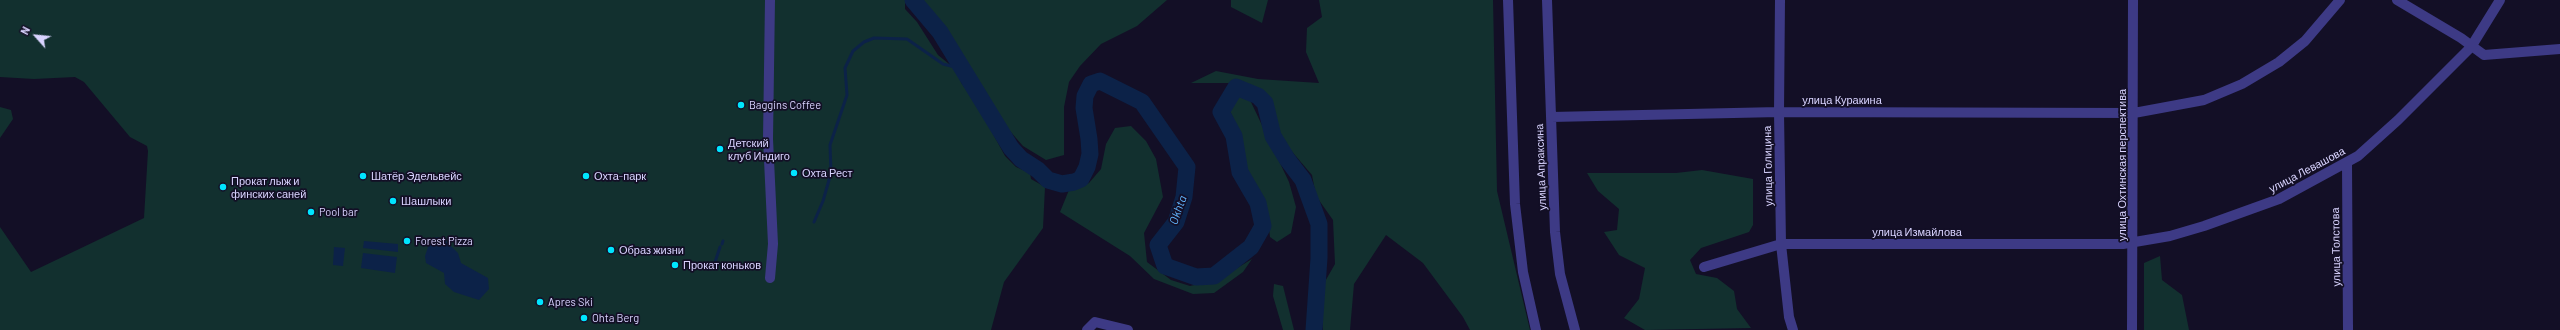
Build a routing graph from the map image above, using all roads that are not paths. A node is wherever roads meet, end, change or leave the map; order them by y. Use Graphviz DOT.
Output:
graph roads {
  1 [pos="770,0"];
  2 [pos="1508,0"];
  3 [pos="1547,0"];
  4 [pos="1780,0"];
  5 [pos="2133,0"];
  6 [pos="2340,0"];
  7 [pos="2398,0"];
  8 [pos="2500,0"];
  9 [pos="2471,47"];
  10 [pos="2560,49"];
  11 [pos="1779,112"];
  12 [pos="2134,113"];
  13 [pos="1551,117"];
  14 [pos="2347,164"];
  15 [pos="2134,243"];
  16 [pos="1781,244"];
  17 [pos="1704,267"];
  18 [pos="770,278"];
  19 [pos="1088,330"];
  20 [pos="1128,330"];
  21 [pos="1536,330"];
  22 [pos="1575,330"];
  23 [pos="1794,330"];
  24 [pos="2132,330"];
  25 [pos="2348,330"];
  1 -- 18 [label="street"];
  2 -- 21 [label="street"];
  3 -- 13 [label="street, улица Апраксина"];
  4 -- 11 [label="street, улица Голицина"];
  5 -- 12 [label="street, улица Охтинская перспектива"];
  6 -- 12 [label="street, улица Куракина"];
  7 -- 9 [label="street"];
  8 -- 9 [label="street, улица Левашова"];
  9 -- 10 [label="street"];
  9 -- 14 [label="street, улица Левашова"];
  11 -- 12 [label="street, улица Куракина"];
  11 -- 13 [label="street, улица Куракина"];
  11 -- 16 [label="street, улица Голицина"];
  12 -- 15 [label="street, улица Охтинская перспектива"];
  13 -- 22 [label="street, улица Апраксина"];
  14 -- 15 [label="street, улица Левашова"];
  14 -- 25 [label="street, улица Толстова"];
  15 -- 16 [label="street, улица Измайлова"];
  15 -- 24 [label="street, улица Охтинская перспектива"];
  16 -- 17 [label="street, улица Измайлова"];
  16 -- 23 [label="street, улица Голицина"];
  19 -- 20 [label="street"];
}
